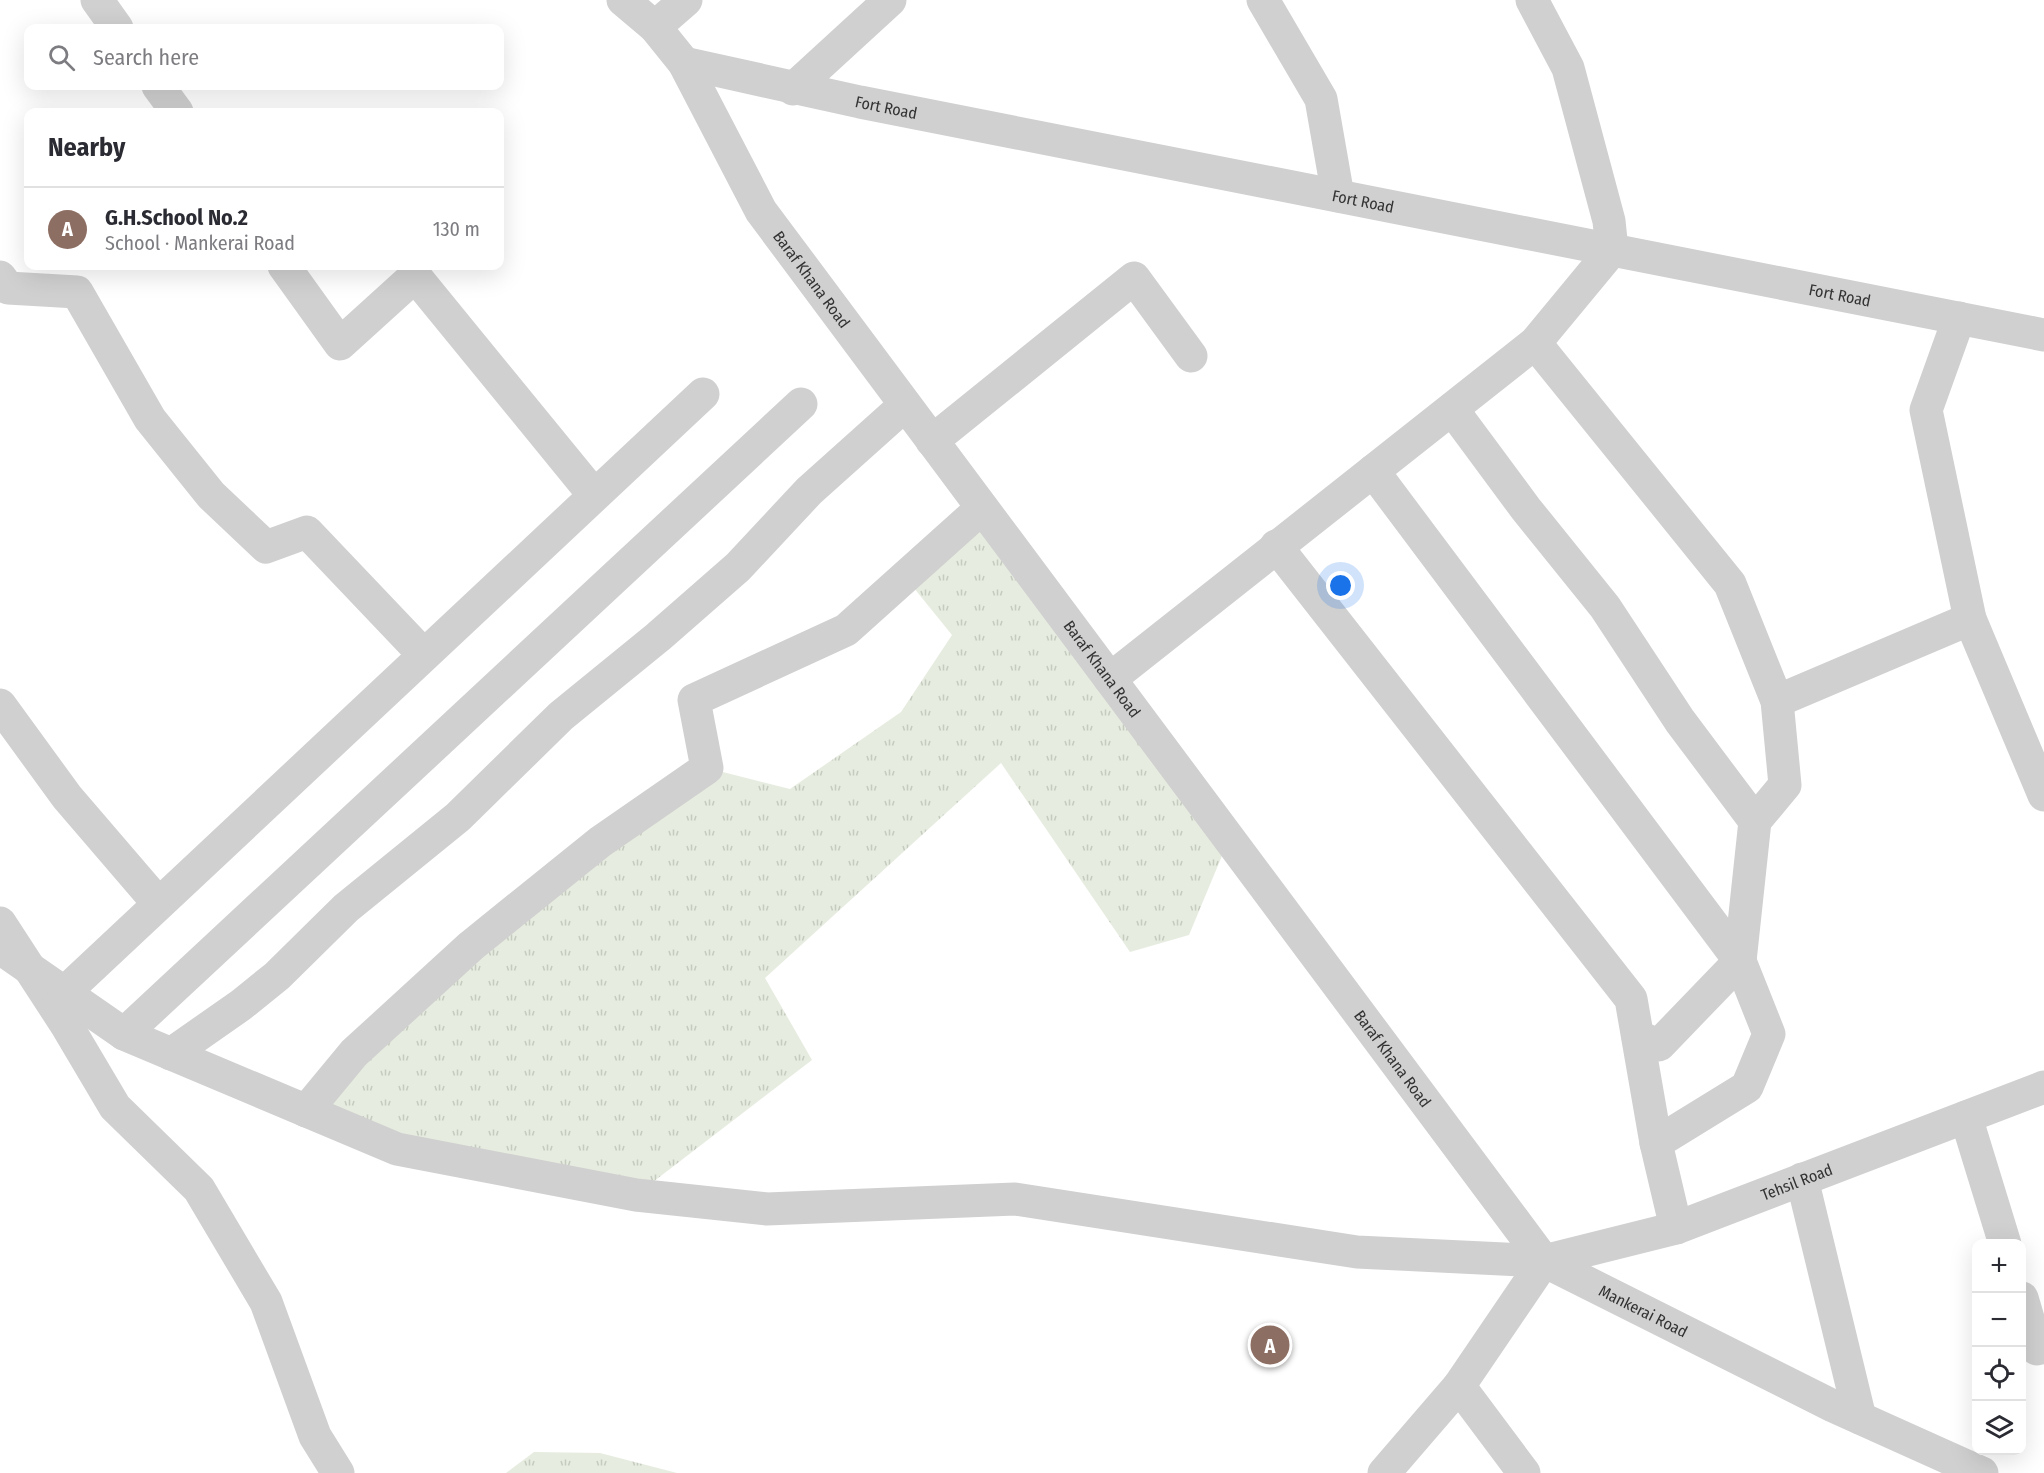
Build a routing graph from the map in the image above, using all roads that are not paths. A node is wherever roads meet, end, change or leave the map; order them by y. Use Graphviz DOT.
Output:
graph roads {
  1 [pos="97,0"];
  2 [pos="623,0"];
  3 [pos="686,0"];
  4 [pos="890,0"];
  5 [pos="1263,0"];
  6 [pos="1532,0"];
  7 [pos="114,24"];
  8 [pos="655,27"];
  9 [pos="684,63"];
  10 [pos="793,88"];
  11 [pos="161,90"];
  12 [pos="174,108"];
  13 [pos="1338,196"];
  14 [pos="1612,250"];
  15 [pos="288,270"];
  16 [pos="0,277"];
  17 [pos="1959,318"];
  18 [pos="2044,335"];
  19 [pos="1535,343"];
  20 [pos="1191,356"];
  21 [pos="703,394"];
  22 [pos="801,404"];
  23 [pos="905,405"];
  24 [pos="1452,409"];
  25 [pos="932,441"];
  26 [pos="1373,471"];
  27 [pos="594,495"];
  28 [pos="982,507"];
  29 [pos="1276,546"];
  30 [pos="1970,619"];
  31 [pos="424,655"];
  32 [pos="1110,679"];
  33 [pos="1777,701"];
  34 [pos="0,705"];
  35 [pos="2044,795"];
  36 [pos="1755,821"];
  37 [pos="158,903"];
  38 [pos="0,923"];
  39 [pos="0,948"];
  40 [pos="1740,961"];
  41 [pos="28,967"];
  42 [pos="64,993"];
  43 [pos="124,1034"];
  44 [pos="1638,1037"];
  45 [pos="171,1054"];
  46 [pos="2044,1087"];
  47 [pos="306,1111"];
  48 [pos="1966,1117"];
  49 [pos="1656,1143"];
  50 [pos="1802,1179"];
  51 [pos="1676,1228"];
  52 [pos="2003,1239"];
  53 [pos="1544,1261"];
  54 [pos="2026,1312"];
  55 [pos="2044,1347"];
  56 [pos="1458,1386"];
  57 [pos="1860,1418"];
  58 [pos="338,1473"];
  59 [pos="1384,1473"];
  60 [pos="1524,1473"];
  61 [pos="1982,1473"];
  1 -- 7 [label="street"];
  2 -- 8 [label="street"];
  3 -- 8 [label="street"];
  4 -- 10 [label="street"];
  5 -- 13 [label="street"];
  6 -- 14 [label="street"];
  8 -- 9 [label="street"];
  9 -- 10 [label="street, Fort Road"];
  9 -- 23 [label="street, Baraf Khana Road"];
  10 -- 13 [label="street, Fort Road"];
  11 -- 12 [label="street"];
  13 -- 14 [label="street, Fort Road"];
  14 -- 17 [label="street, Fort Road"];
  14 -- 19 [label="street"];
  15 -- 27 [label="street"];
  16 -- 31 [label="street"];
  17 -- 18 [label="street, Fort Road"];
  17 -- 30 [label="street"];
  19 -- 24 [label="street"];
  19 -- 33 [label="street"];
  20 -- 25 [label="street"];
  21 -- 27 [label="street"];
  22 -- 43 [label="street"];
  23 -- 25 [label="street, Baraf Khana Road"];
  23 -- 45 [label="street"];
  24 -- 26 [label="street"];
  24 -- 36 [label="street"];
  25 -- 28 [label="street, Baraf Khana Road"];
  26 -- 29 [label="street"];
  26 -- 40 [label="street"];
  27 -- 31 [label="street"];
  28 -- 32 [label="street, Baraf Khana Road"];
  28 -- 47 [label="street"];
  29 -- 32 [label="street"];
  29 -- 44 [label="street"];
  30 -- 33 [label="street"];
  30 -- 35 [label="street"];
  31 -- 37 [label="street"];
  32 -- 53 [label="street, Baraf Khana Road"];
  33 -- 36 [label="street"];
  34 -- 37 [label="street"];
  36 -- 40 [label="street"];
  37 -- 42 [label="street"];
  38 -- 41 [label="street"];
  39 -- 41 [label="street"];
  40 -- 44 [label="street"];
  40 -- 49 [label="street"];
  41 -- 42 [label="street"];
  41 -- 58 [label="street"];
  42 -- 43 [label="street"];
  43 -- 45 [label="street"];
  44 -- 49 [label="street"];
  45 -- 47 [label="street"];
  46 -- 48 [label="street, Tehsil Road"];
  47 -- 53 [label="street"];
  48 -- 50 [label="street, Tehsil Road"];
  48 -- 52 [label="street"];
  49 -- 51 [label="street"];
  50 -- 51 [label="street, Tehsil Road"];
  50 -- 57 [label="street"];
  51 -- 53 [label="street, Tehsil Road"];
  53 -- 56 [label="street"];
  53 -- 57 [label="street, Mankerai Road"];
  54 -- 55 [label="street"];
  56 -- 59 [label="street"];
  56 -- 60 [label="street"];
  57 -- 61 [label="street, Mankerai Road"];
}
